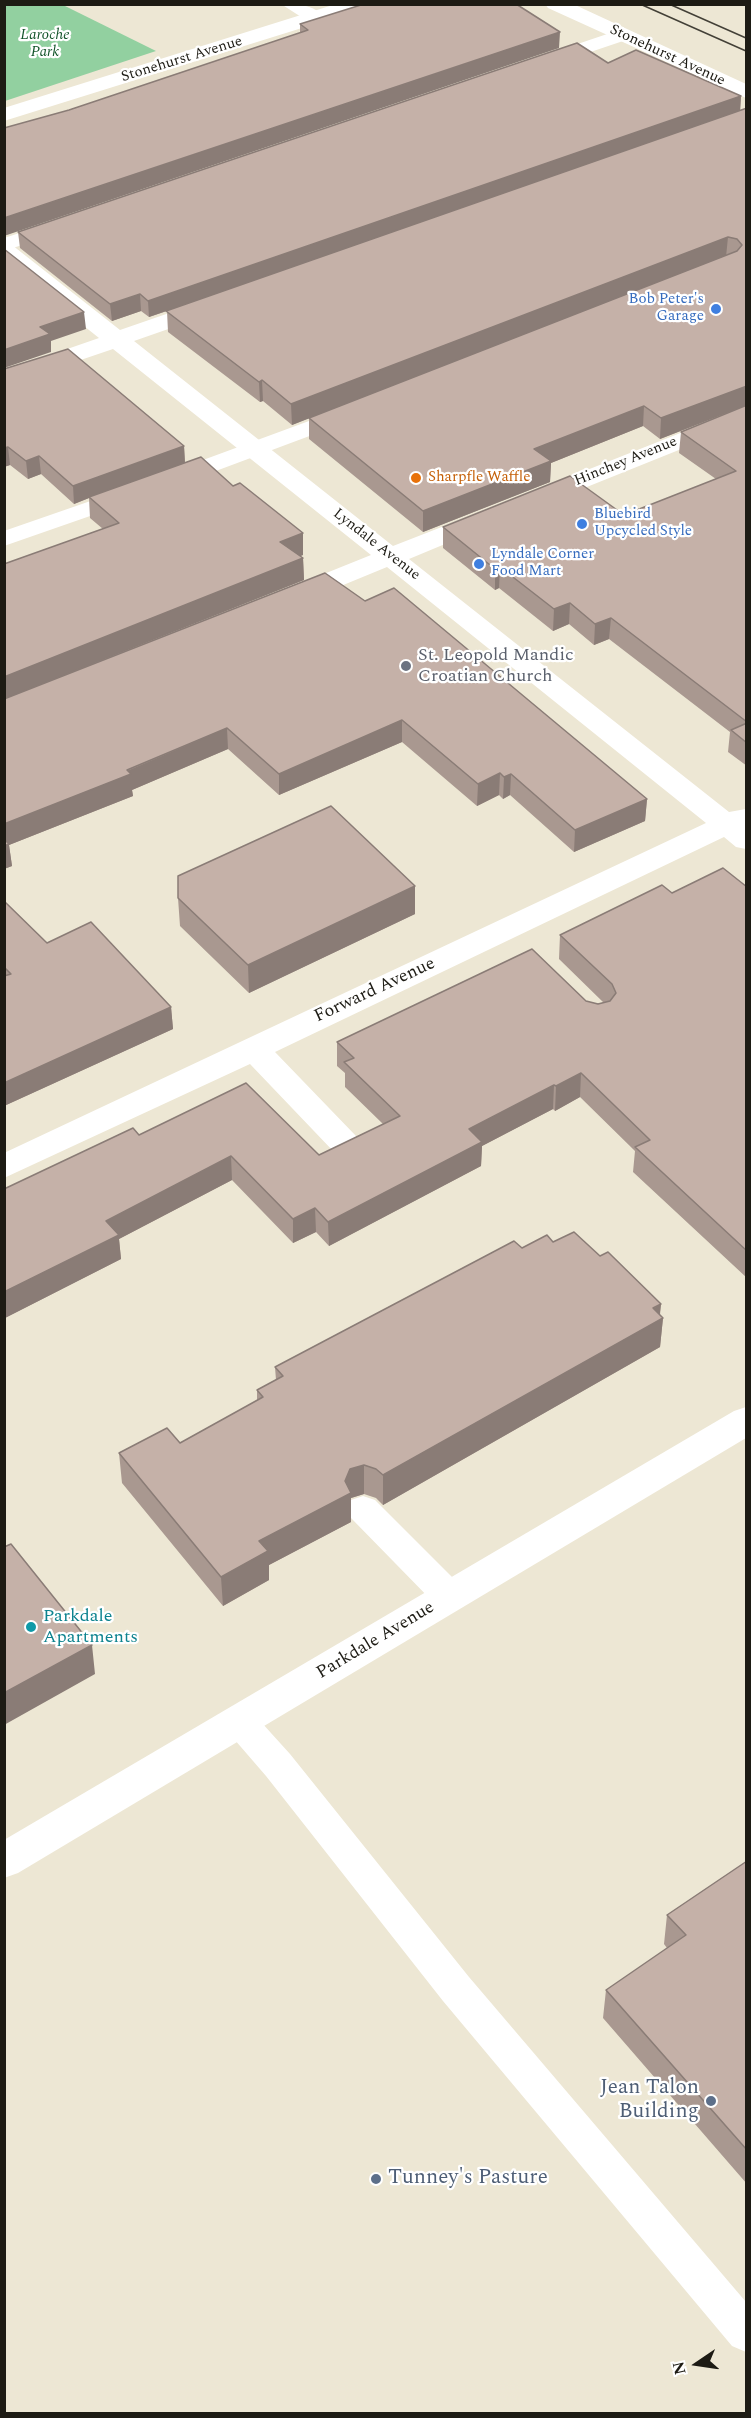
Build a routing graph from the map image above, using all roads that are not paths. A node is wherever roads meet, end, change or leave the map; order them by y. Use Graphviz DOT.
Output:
graph roads {
  1 [pos="290,4"];
  2 [pos="359,4"];
  3 [pos="555,4"];
  4 [pos="316,18"];
  5 [pos="622,35"];
  6 [pos="524,68"];
  7 [pos="747,92"];
  8 [pos="4,115"];
  9 [pos="76,221"];
  10 [pos="4,247"];
  11 [pos="234,298"];
  12 [pos="117,339"];
  13 [pos="4,379"];
  14 [pos="363,407"];
  15 [pos="747,414"];
  16 [pos="256,449"];
  17 [pos="4,539"];
  18 [pos="391,557"];
  19 [pos="270,606"];
  20 [pos="740,827"];
  21 [pos="506,928"];
  22 [pos="530,950"];
  23 [pos="253,1048"];
  24 [pos="345,1144"];
  25 [pos="4,1167"];
  26 [pos="747,1421"];
  27 [pos="363,1509"];
  28 [pos="450,1597"];
  29 [pos="240,1722"];
  30 [pos="4,1862"];
  31 [pos="747,2331"];
  1 -- 4 [label="lane"];
  2 -- 4 [label="street, Stonehurst Avenue"];
  3 -- 5 [label="street, Stonehurst Avenue"];
  4 -- 8 [label="street, Stonehurst Avenue"];
  5 -- 6 [label="lane"];
  5 -- 7 [label="street, Stonehurst Avenue"];
  9 -- 10 [label="lane"];
  10 -- 12 [label="street, Lyndale Avenue"];
  11 -- 12 [label="street"];
  12 -- 13 [label="street"];
  12 -- 16 [label="street, Lyndale Avenue"];
  14 -- 16 [label="lane"];
  15 -- 18 [label="street, Hinchey Avenue"];
  16 -- 17 [label="lane"];
  16 -- 18 [label="street, Lyndale Avenue"];
  18 -- 19 [label="street, Hinchey Avenue"];
  18 -- 20 [label="street, Lyndale Avenue"];
  20 -- 21 [label="street, Forward Avenue"];
  21 -- 22 [label="street"];
  21 -- 23 [label="street, Forward Avenue"];
  23 -- 24 [label="street"];
  23 -- 25 [label="street, Forward Avenue"];
  26 -- 28 [label="street, Parkdale Avenue"];
  27 -- 28 [label="lane"];
  28 -- 29 [label="street, Parkdale Avenue"];
  29 -- 30 [label="street, Parkdale Avenue"];
  29 -- 31 [label="lane"];
}
